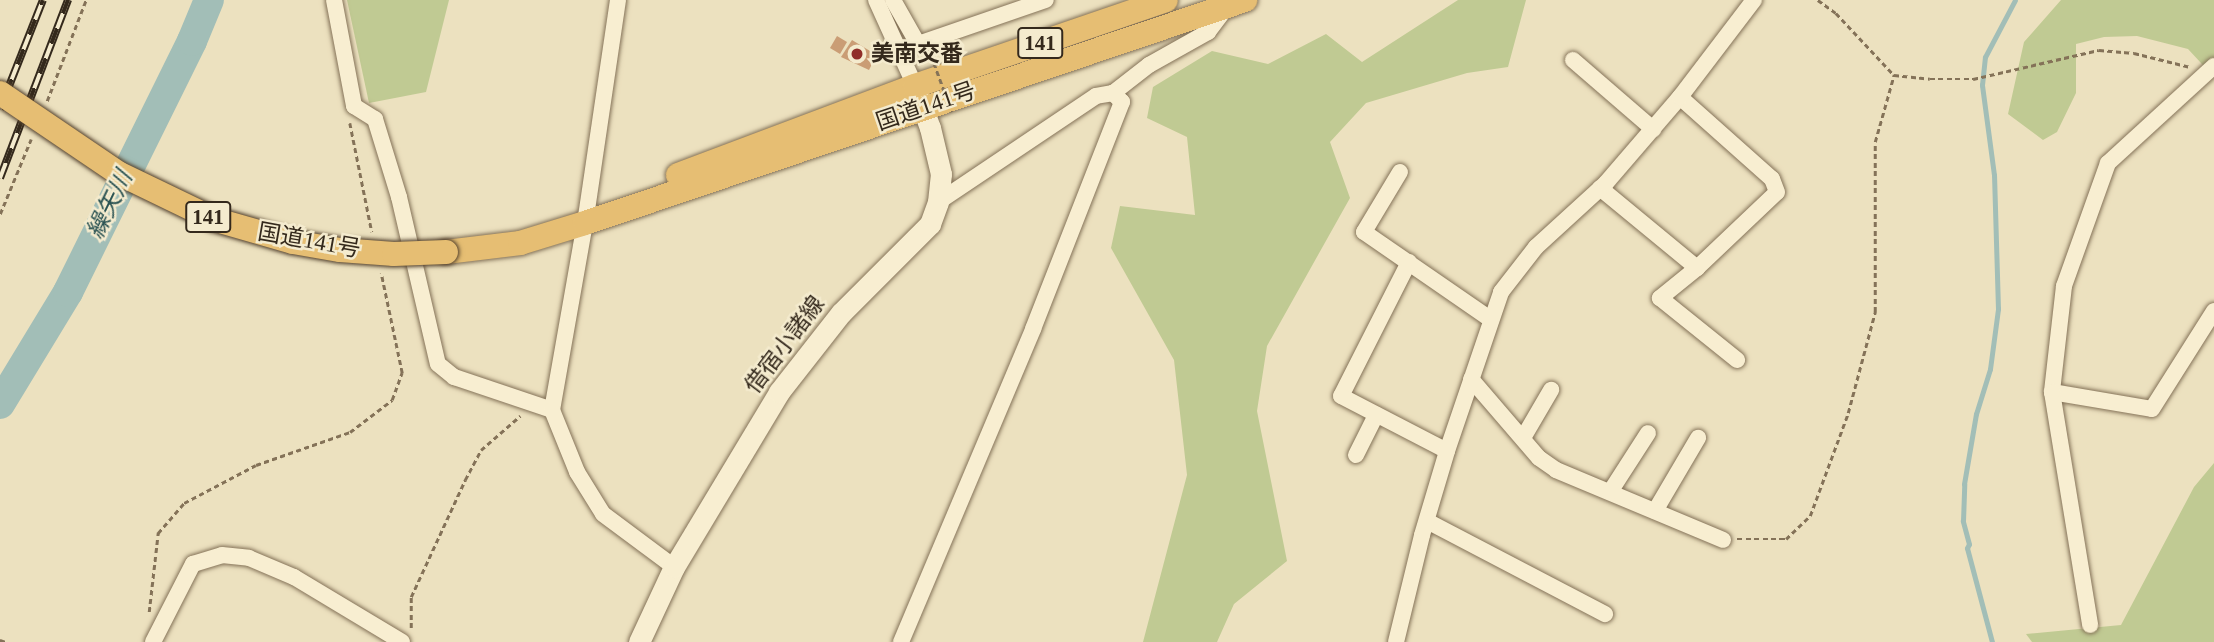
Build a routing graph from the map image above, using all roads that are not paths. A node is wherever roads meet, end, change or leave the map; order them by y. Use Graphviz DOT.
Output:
graph roads {
  1 [pos="334,0"];
  2 [pos="618,0"];
  3 [pos="876,0"];
  4 [pos="893,0"];
  5 [pos="1046,0"];
  6 [pos="1166,0"];
  7 [pos="1754,0"];
  8 [pos="1237,3"];
  9 [pos="1573,60"];
  10 [pos="2210,68"];
  11 [pos="0,93"];
  12 [pos="1113,93"];
  13 [pos="1681,97"];
  14 [pos="919,98"];
  15 [pos="1653,129"];
  16 [pos="1400,172"];
  17 [pos="1600,188"];
  18 [pos="938,202"];
  19 [pos="596,219"];
  20 [pos="1409,262"];
  21 [pos="1697,268"];
  22 [pos="2214,311"];
  23 [pos="1490,318"];
  24 [pos="1737,360"];
  25 [pos="1471,379"];
  26 [pos="1551,390"];
  27 [pos="2052,392"];
  28 [pos="552,410"];
  29 [pos="1376,415"];
  30 [pos="1648,433"];
  31 [pos="1523,438"];
  32 [pos="1698,439"];
  33 [pos="1447,451"];
  34 [pos="1356,455"];
  35 [pos="1611,492"];
  36 [pos="1655,511"];
  37 [pos="1427,520"];
  38 [pos="1723,540"];
  39 [pos="674,567"];
  40 [pos="1605,614"];
  41 [pos="2090,625"];
  42 [pos="406,636"];
  43 [pos="153,642"];
  44 [pos="639,642"];
  45 [pos="901,642"];
  46 [pos="1396,642"];
  1 -- 28 [label="street"];
  2 -- 19 [label="street"];
  3 -- 14 [label="street"];
  4 -- 5 [label="street"];
  6 -- 14 [label="highway, 国道141号 / 141"];
  7 -- 13 [label="street"];
  8 -- 12 [label="street"];
  8 -- 14 [label="highway, 国道141号 / 141"];
  9 -- 15 [label="street"];
  10 -- 27 [label="street"];
  11 -- 19 [label="highway, 国道141号 / 141, bridge"];
  12 -- 18 [label="street"];
  12 -- 45 [label="street"];
  13 -- 15 [label="street"];
  13 -- 21 [label="street"];
  14 -- 18 [label="main road, 借宿小諸線"];
  14 -- 19 [label="highway, 国道141号 / 141"];
  15 -- 17 [label="street"];
  16 -- 20 [label="street"];
  17 -- 21 [label="street"];
  17 -- 23 [label="street"];
  18 -- 39 [label="main road, 借宿小諸線"];
  19 -- 28 [label="street"];
  20 -- 23 [label="street"];
  20 -- 29 [label="street"];
  21 -- 24 [label="street"];
  22 -- 27 [label="street"];
  23 -- 25 [label="street"];
  25 -- 31 [label="street"];
  25 -- 33 [label="street"];
  26 -- 31 [label="street"];
  27 -- 41 [label="street"];
  28 -- 39 [label="street"];
  29 -- 33 [label="street"];
  29 -- 34 [label="street"];
  30 -- 35 [label="street"];
  31 -- 35 [label="street"];
  32 -- 36 [label="street"];
  33 -- 37 [label="street"];
  35 -- 36 [label="street"];
  36 -- 38 [label="street"];
  37 -- 40 [label="street"];
  37 -- 46 [label="street"];
  39 -- 44 [label="main road, 借宿小諸線"];
  42 -- 43 [label="street"];
}
